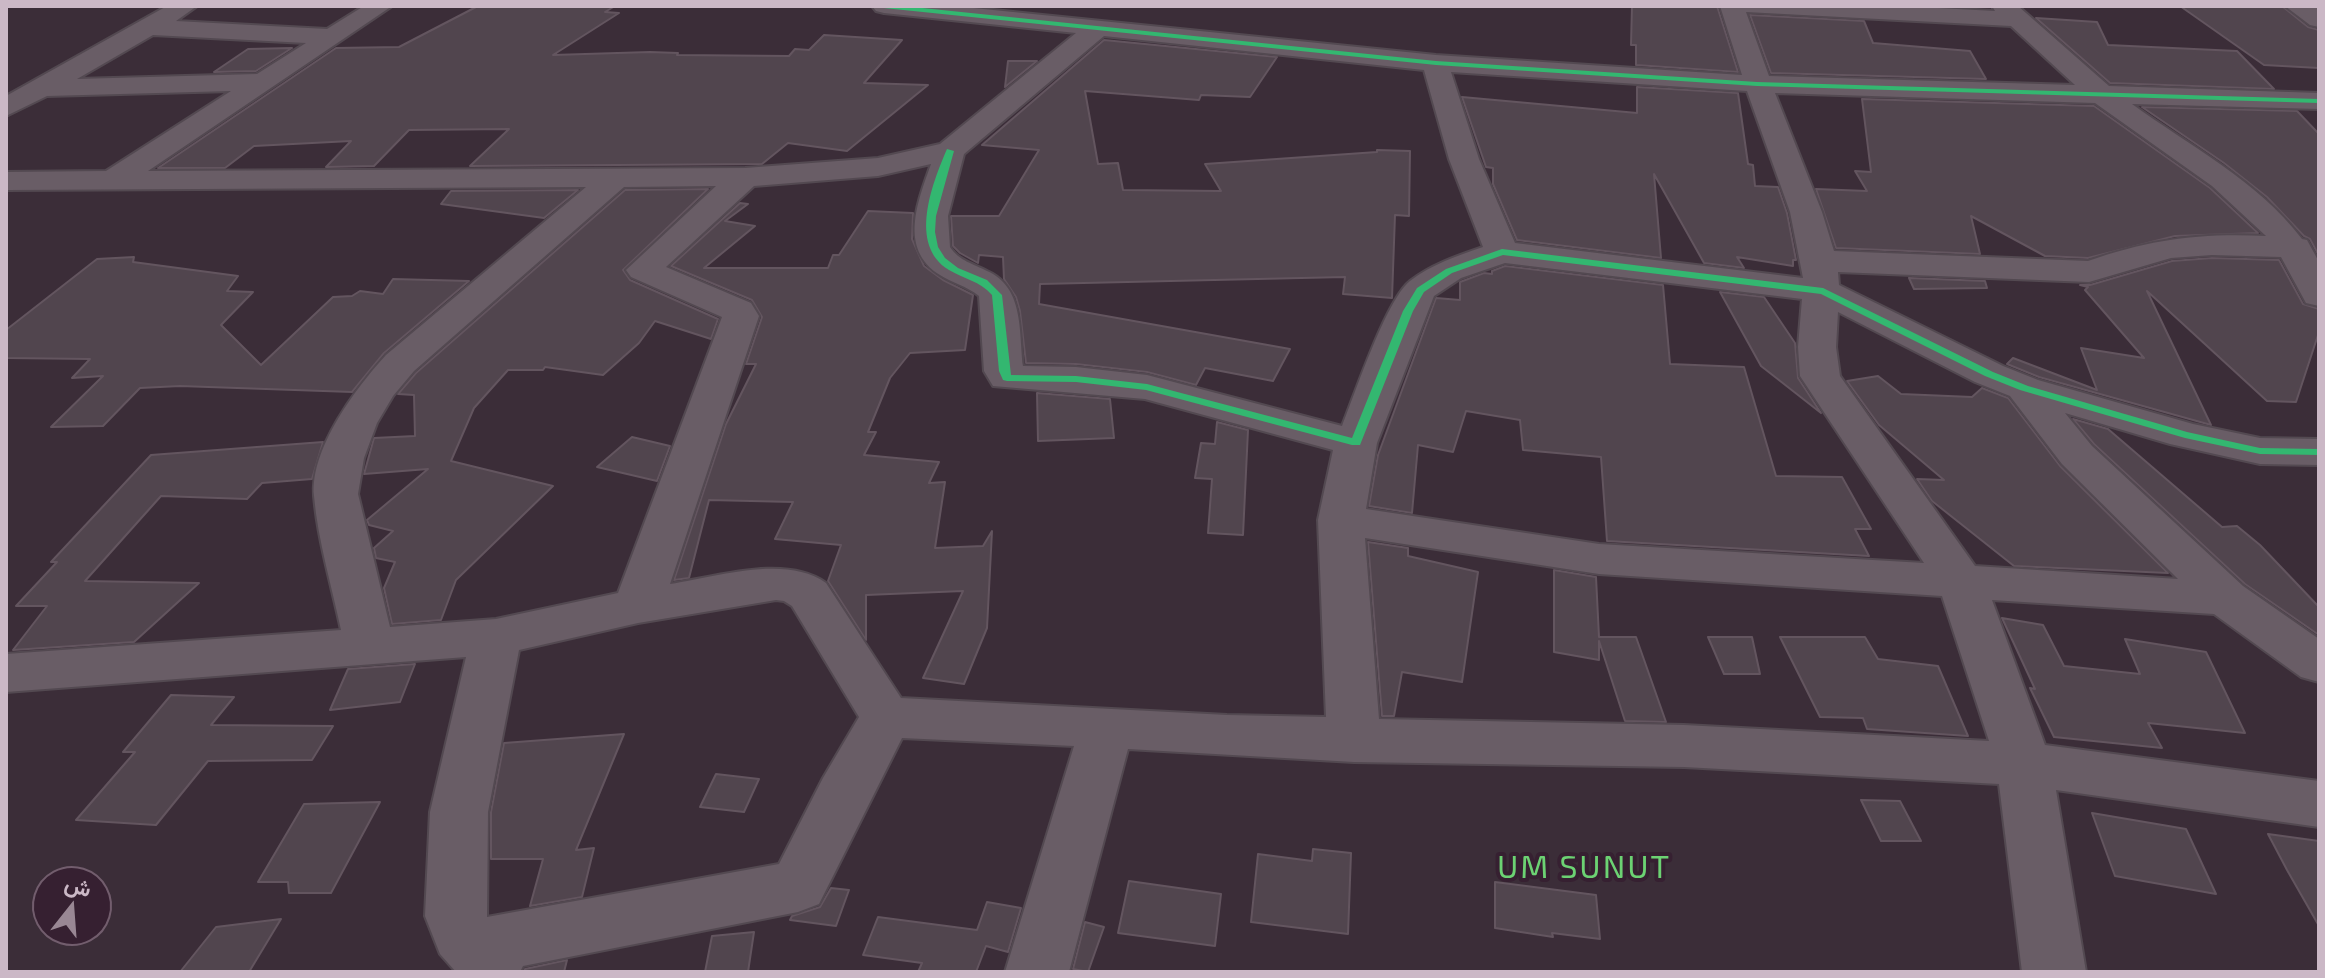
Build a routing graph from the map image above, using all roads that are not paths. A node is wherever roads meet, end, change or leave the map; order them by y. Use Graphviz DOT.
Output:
graph roads {
  1 [pos="185,6"];
  2 [pos="380,6"];
  3 [pos="884,6"];
  4 [pos="1732,6"];
  5 [pos="1752,6"];
  6 [pos="2297,6"];
  7 [pos="2011,12"];
  8 [pos="2319,20"];
  9 [pos="148,27"];
  10 [pos="1097,29"];
  11 [pos="333,37"];
  12 [pos="1436,63"];
  13 [pos="264,82"];
  14 [pos="1757,84"];
  15 [pos="41,88"];
  16 [pos="2099,93"];
  17 [pos="2319,101"];
  18 [pos="6,108"];
  19 [pos="950,151"];
  20 [pos="745,177"];
  21 [pos="616,178"];
  22 [pos="113,180"];
  23 [pos="6,181"];
  24 [pos="2297,232"];
  25 [pos="1502,252"];
  26 [pos="1821,276"];
  27 [pos="2319,295"];
  28 [pos="2024,388"];
  29 [pos="1356,443"];
  30 [pos="2319,452"];
  31 [pos="1341,520"];
  32 [pos="1962,583"];
  33 [pos="2226,598"];
  34 [pos="638,606"];
  35 [pos="496,637"];
  36 [pos="370,648"];
  37 [pos="2319,664"];
  38 [pos="6,673"];
  39 [pos="886,717"];
  40 [pos="1107,727"];
  41 [pos="1354,741"];
  42 [pos="2024,764"];
  43 [pos="2319,804"];
  44 [pos="483,960"];
  45 [pos="1037,972"];
  46 [pos="2054,972"];
  1 -- 9 [label="street"];
  2 -- 11 [label="street"];
  3 -- 10 [label="street"];
  4 -- 14 [label="street"];
  5 -- 7 [label="street"];
  6 -- 8 [label="street"];
  7 -- 16 [label="street"];
  9 -- 11 [label="street"];
  9 -- 15 [label="street"];
  10 -- 12 [label="street"];
  10 -- 19 [label="street"];
  11 -- 13 [label="street"];
  12 -- 14 [label="street"];
  12 -- 25 [label="street"];
  13 -- 15 [label="street"];
  13 -- 22 [label="street"];
  14 -- 16 [label="street"];
  14 -- 26 [label="street"];
  15 -- 18 [label="street"];
  16 -- 17 [label="street"];
  16 -- 24 [label="street"];
  19 -- 20 [label="street"];
  19 -- 29 [label="street"];
  20 -- 21 [label="street"];
  20 -- 34 [label="street"];
  21 -- 22 [label="street"];
  21 -- 36 [label="street"];
  22 -- 23 [label="street"];
  24 -- 26 [label="street"];
  24 -- 27 [label="street"];
  25 -- 26 [label="street"];
  25 -- 29 [label="street"];
  26 -- 28 [label="street"];
  26 -- 32 [label="street"];
  28 -- 30 [label="street"];
  28 -- 33 [label="street"];
  29 -- 31 [label="street"];
  31 -- 32 [label="street"];
  31 -- 41 [label="street"];
  32 -- 33 [label="street"];
  32 -- 42 [label="street"];
  33 -- 37 [label="street"];
  34 -- 35 [label="street"];
  34 -- 39 [label="street"];
  35 -- 36 [label="street"];
  35 -- 44 [label="street"];
  36 -- 38 [label="street"];
  39 -- 40 [label="street"];
  39 -- 44 [label="street"];
  40 -- 41 [label="street"];
  40 -- 45 [label="street"];
  41 -- 42 [label="street"];
  42 -- 43 [label="street"];
  42 -- 46 [label="street"];
}
